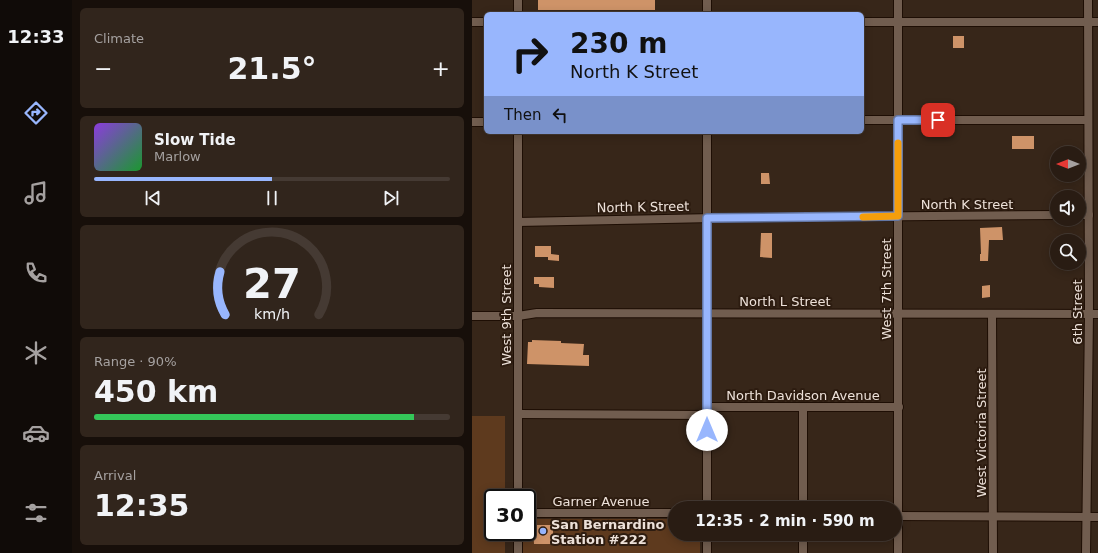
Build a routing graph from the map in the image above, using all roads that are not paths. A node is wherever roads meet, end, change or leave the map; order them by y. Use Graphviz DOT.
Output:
graph roads {
  1 [pos="518,0"];
  2 [pos="707,0"];
  3 [pos="898,0"];
  4 [pos="1088,0"];
  5 [pos="518,12"];
  6 [pos="707,12"];
  7 [pos="472,22"];
  8 [pos="484,22"];
  9 [pos="864,22"];
  10 [pos="898,22"];
  11 [pos="1088,22"];
  12 [pos="1098,22"];
  13 [pos="864,120"];
  14 [pos="898,120"];
  15 [pos="1088,120"];
  16 [pos="472,122"];
  17 [pos="484,122"];
  18 [pos="518,134"];
  19 [pos="707,134"];
  20 [pos="1050,215"];
  21 [pos="1089,215"];
  22 [pos="898,216"];
  23 [pos="707,218"];
  24 [pos="518,222"];
  25 [pos="708,313"];
  26 [pos="898,313"];
  27 [pos="992,314"];
  28 [pos="1089,314"];
  29 [pos="1098,314"];
  30 [pos="472,316"];
  31 [pos="518,316"];
  32 [pos="803,407"];
  33 [pos="899,407"];
  34 [pos="707,411"];
  35 [pos="518,414"];
  36 [pos="518,489"];
  37 [pos="707,501"];
  38 [pos="803,501"];
  39 [pos="897,501"];
  40 [pos="536,514"];
  41 [pos="668,514"];
  42 [pos="902,516"];
  43 [pos="993,516"];
  44 [pos="1086,516"];
  45 [pos="1098,516"];
  46 [pos="518,541"];
  47 [pos="707,541"];
  48 [pos="803,541"];
  49 [pos="898,541"];
  50 [pos="518,553"];
  51 [pos="707,553"];
  52 [pos="803,553"];
  53 [pos="898,553"];
  54 [pos="993,553"];
  55 [pos="1086,553"];
  1 -- 5 [label="street"];
  2 -- 6 [label="street"];
  3 -- 10 [label="street, West 7th Street"];
  4 -- 11 [label="street, 6th Street"];
  7 -- 8 [label="street"];
  9 -- 10 [label="street"];
  10 -- 11 [label="street"];
  10 -- 14 [label="street, West 7th Street"];
  11 -- 12 [label="street"];
  11 -- 15 [label="street, 6th Street"];
  13 -- 14 [label="street"];
  14 -- 15 [label="street"];
  14 -- 22 [label="street, West 7th Street"];
  15 -- 21 [label="street, 6th Street"];
  16 -- 17 [label="street"];
  18 -- 24 [label="street, West 9th Street"];
  19 -- 23 [label="street"];
  20 -- 22 [label="street, North K Street"];
  21 -- 28 [label="street, 6th Street"];
  22 -- 23 [label="street, North K Street"];
  22 -- 26 [label="street, West 7th Street"];
  23 -- 24 [label="street, North K Street"];
  23 -- 25 [label="street"];
  24 -- 31 [label="street, West 9th Street"];
  25 -- 26 [label="street, North L Street"];
  25 -- 31 [label="street, North L Street"];
  25 -- 34 [label="street"];
  26 -- 27 [label="street, North L Street"];
  26 -- 33 [label="street, West 7th Street"];
  27 -- 28 [label="street, North L Street"];
  27 -- 43 [label="street, West Victoria Street"];
  28 -- 29 [label="street, North L Street"];
  28 -- 44 [label="street, 6th Street"];
  30 -- 31 [label="street, North L Street"];
  31 -- 35 [label="street, West 9th Street"];
  32 -- 33 [label="street, North Davidson Avenue"];
  32 -- 34 [label="street, North Davidson Avenue"];
  32 -- 38 [label="street"];
  33 -- 39 [label="street, West 7th Street"];
  34 -- 35 [label="street, North Davidson Avenue"];
  34 -- 37 [label="street"];
  35 -- 36 [label="street, West 9th Street"];
  40 -- 41 [label="street, Garner Avenue"];
  42 -- 43 [label="street"];
  43 -- 44 [label="street"];
  43 -- 54 [label="street, West Victoria Street"];
  44 -- 45 [label="street"];
  44 -- 55 [label="street, 6th Street"];
  46 -- 50 [label="street"];
  47 -- 51 [label="street"];
  48 -- 52 [label="street"];
  49 -- 53 [label="street, West 7th Street"];
}
